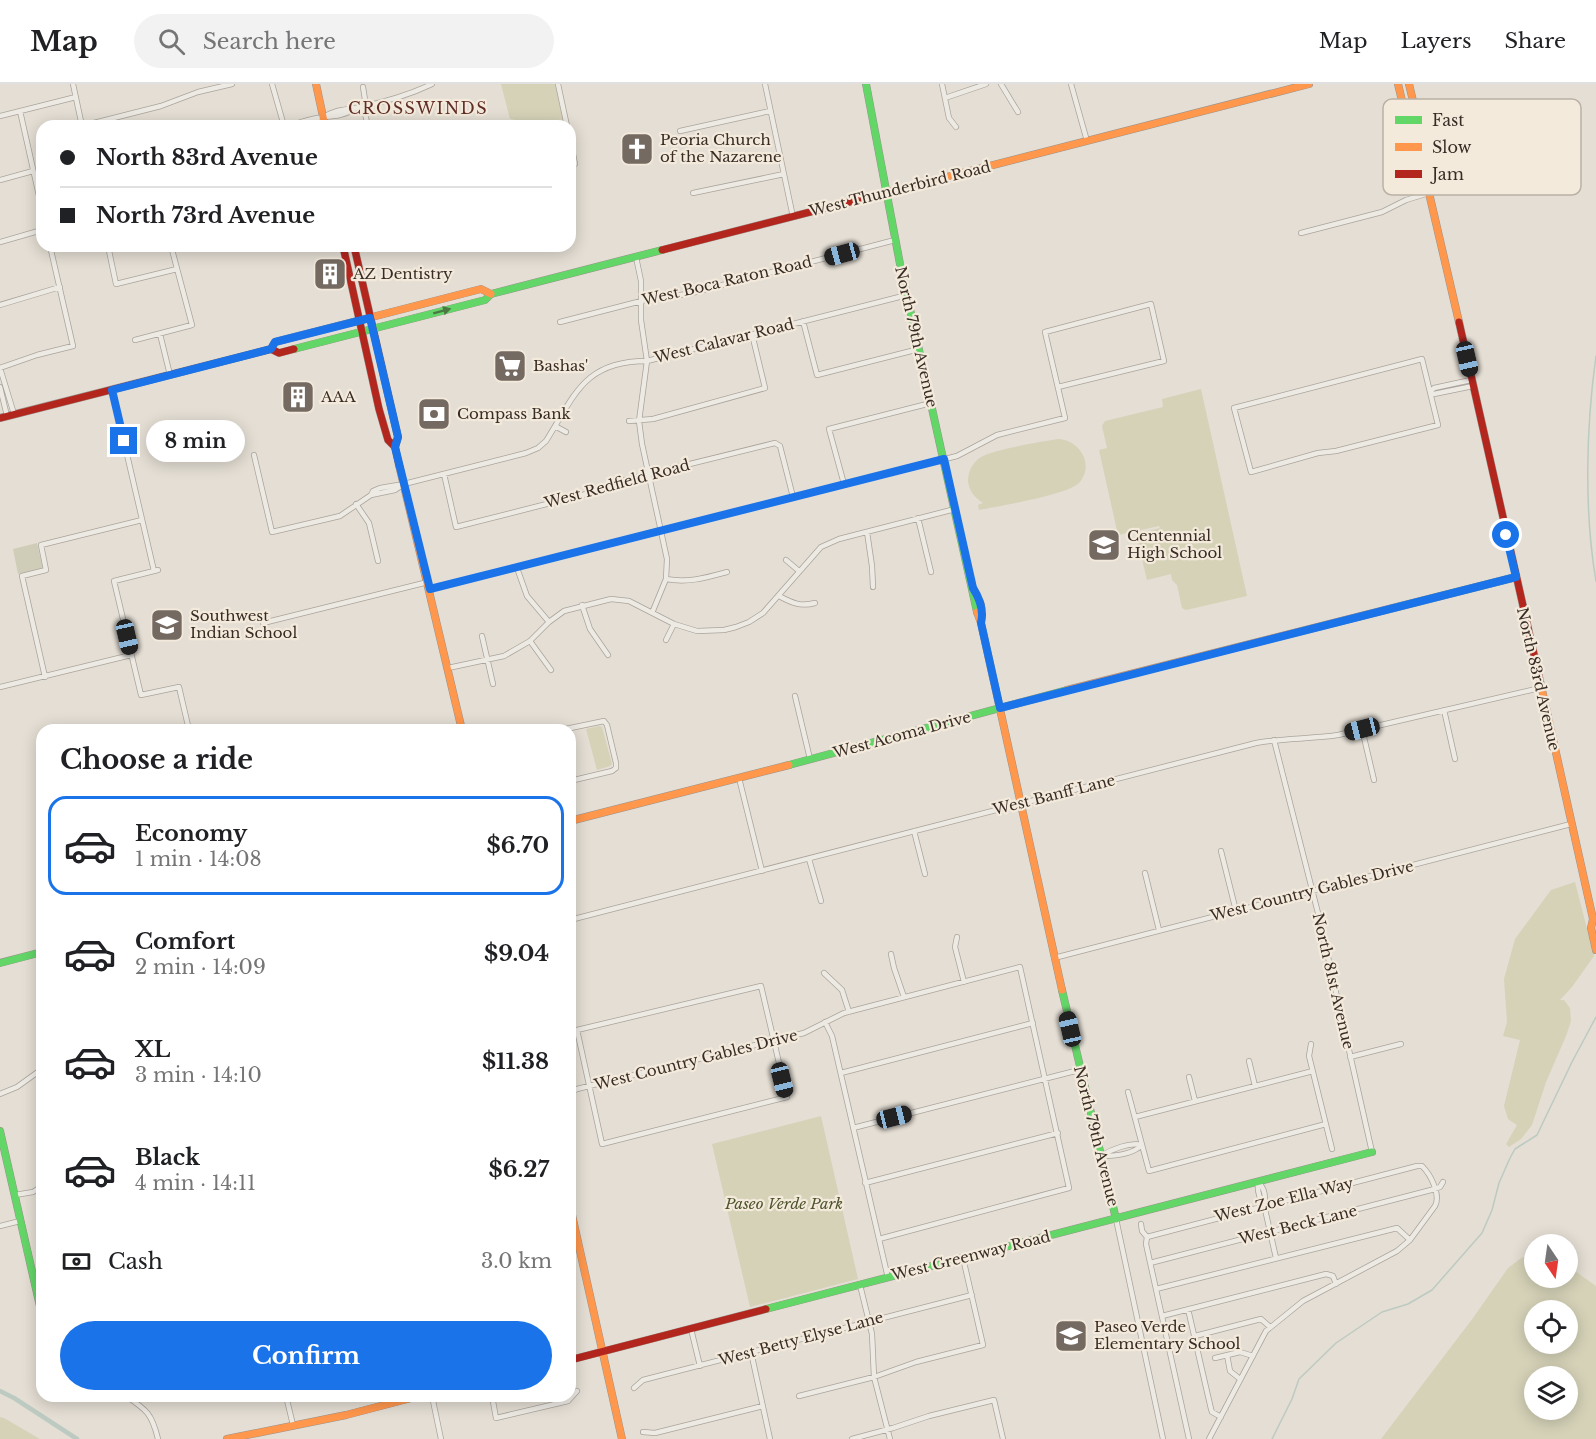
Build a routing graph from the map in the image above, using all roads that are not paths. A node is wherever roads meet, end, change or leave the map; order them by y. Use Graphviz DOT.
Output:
graph roads {
  1 [pos="73,84"];
  2 [pos="232,84"];
  3 [pos="272,84"];
  4 [pos="316,84"];
  5 [pos="431,84"];
  6 [pos="558,84"];
  7 [pos="765,84"];
  8 [pos="866,84"];
  9 [pos="942,84"];
  10 [pos="986,84"];
  11 [pos="1001,84"];
  12 [pos="1071,84"];
  13 [pos="1309,84"];
  14 [pos="1398,84"];
  15 [pos="1409,84"];
  16 [pos="363,87"];
  17 [pos="76,97"];
  18 [pos="945,98"];
  19 [pos="1402,99"];
  20 [pos="1413,99"];
  21 [pos="365,106"];
  22 [pos="20,111"];
  23 [pos="770,111"];
  24 [pos="1018,112"];
  25 [pos="0,116"];
  26 [pos="324,117"];
  27 [pos="81,120"];
  28 [pos="105,120"];
  29 [pos="283,120"];
  30 [pos="311,120"];
  31 [pos="325,120"];
  32 [pos="367,120"];
  33 [pos="566,120"];
  34 [pos="956,127"];
  35 [pos="680,131"];
  36 [pos="1087,141"];
  37 [pos="33,171"];
  38 [pos="784,174"];
  39 [pos="0,180"];
  40 [pos="36,184"];
  41 [pos="886,192"];
  42 [pos="693,193"];
  43 [pos="1423,195"];
  44 [pos="1430,195"];
  45 [pos="793,217"];
  46 [pos="36,232"];
  47 [pos="1300,233"];
  48 [pos="895,240"];
  49 [pos="0,242"];
  50 [pos="51,252"];
  51 [pos="109,252"];
  52 [pos="173,252"];
  53 [pos="344,252"];
  54 [pos="355,252"];
  55 [pos="636,257"];
  56 [pos="177,269"];
  57 [pos="60,288"];
  58 [pos="491,294"];
  59 [pos="907,295"];
  60 [pos="642,301"];
  61 [pos="0,305"];
  62 [pos="370,318"];
  63 [pos="359,321"];
  64 [pos="803,321"];
  65 [pos="560,322"];
  66 [pos="373,330"];
  67 [pos="362,333"];
  68 [pos="160,334"];
  69 [pos="752,334"];
  70 [pos="135,340"];
  71 [pos="70,347"];
  72 [pos="271,349"];
  73 [pos="919,349"];
  74 [pos="70,356"];
  75 [pos="646,361"];
  76 [pos="0,368"];
  77 [pos="170,375"];
  78 [pos="1472,383"];
  79 [pos="0,387"];
  80 [pos="1058,387"];
  81 [pos="112,390"];
  82 [pos="1430,392"];
  83 [pos="931,403"];
  84 [pos="7,416"];
  85 [pos="629,421"];
  86 [pos="639,421"];
  87 [pos="555,426"];
  88 [pos="566,432"];
  89 [pos="395,447"];
  90 [pos="254,455"];
  91 [pos="944,459"];
  92 [pos="444,474"];
  93 [pos="649,475"];
  94 [pos="404,484"];
  95 [pos="843,484"];
  96 [pos="793,497"];
  97 [pos="356,504"];
  98 [pos="955,509"];
  99 [pos="918,518"];
  100 [pos="142,520"];
  101 [pos="662,531"];
  102 [pos="867,532"];
  103 [pos="786,560"];
  104 [pos="378,561"];
  105 [pos="517,568"];
  106 [pos="799,571"];
  107 [pos="726,572"];
  108 [pos="931,572"];
  109 [pos="1516,577"];
  110 [pos="666,579"];
  111 [pos="429,585"];
  112 [pos="873,587"];
  113 [pos="779,596"];
  114 [pos="815,603"];
  115 [pos="582,605"];
  116 [pos="652,613"];
  117 [pos="549,622"];
  118 [pos="263,623"];
  119 [pos="674,624"];
  120 [pos="482,636"];
  121 [pos="666,640"];
  122 [pos="530,641"];
  123 [pos="608,655"];
  124 [pos="131,656"];
  125 [pos="487,659"];
  126 [pos="448,668"];
  127 [pos="551,670"];
  128 [pos="45,677"];
  129 [pos="493,684"];
  130 [pos="0,687"];
  131 [pos="1540,688"];
  132 [pos="795,696"];
  133 [pos="1000,708"];
  134 [pos="1444,710"];
  135 [pos="188,724"];
  136 [pos="461,724"];
  137 [pos="576,727"];
  138 [pos="1362,729"];
  139 [pos="1274,740"];
  140 [pos="810,759"];
  141 [pos="1455,759"];
  142 [pos="739,778"];
  143 [pos="576,780"];
  144 [pos="1374,780"];
  145 [pos="1022,803"];
  146 [pos="576,819"];
  147 [pos="1571,824"];
  148 [pos="914,831"];
  149 [pos="1221,851"];
  150 [pos="809,859"];
  151 [pos="762,871"];
  152 [pos="1145,873"];
  153 [pos="926,874"];
  154 [pos="1313,891"];
  155 [pos="821,901"];
  156 [pos="1236,911"];
  157 [pos="576,918"];
  158 [pos="1594,922"];
  159 [pos="1160,930"];
  160 [pos="957,937"];
  161 [pos="1596,950"];
  162 [pos="36,954"];
  163 [pos="891,954"];
  164 [pos="1054,958"];
  165 [pos="0,963"];
  166 [pos="824,973"];
  167 [pos="964,981"];
  168 [pos="904,997"];
  169 [pos="849,1012"];
  170 [pos="825,1022"];
  171 [pos="1033,1023"];
  172 [pos="773,1040"];
  173 [pos="1311,1044"];
  174 [pos="1401,1044"];
  175 [pos="1350,1057"];
  176 [pos="1249,1061"];
  177 [pos="1079,1070"];
  178 [pos="1313,1071"];
  179 [pos="36,1073"];
  180 [pos="841,1073"];
  181 [pos="1189,1077"];
  182 [pos="1045,1078"];
  183 [pos="1255,1086"];
  184 [pos="590,1087"];
  185 [pos="577,1089"];
  186 [pos="1128,1092"];
  187 [pos="0,1094"];
  188 [pos="1195,1101"];
  189 [pos="1135,1117"];
  190 [pos="1326,1124"];
  191 [pos="853,1128"];
  192 [pos="0,1131"];
  193 [pos="1058,1133"];
  194 [pos="1142,1145"];
  195 [pos="1332,1149"];
  196 [pos="1372,1152"];
  197 [pos="1101,1156"];
  198 [pos="1258,1182"];
  199 [pos="1443,1182"];
  200 [pos="865,1183"];
  201 [pos="1435,1189"];
  202 [pos="36,1190"];
  203 [pos="15,1196"];
  204 [pos="1264,1205"];
  205 [pos="1116,1219"];
  206 [pos="20,1221"];
  207 [pos="1141,1224"];
  208 [pos="0,1226"];
  209 [pos="1270,1231"];
  210 [pos="576,1232"];
  211 [pos="1147,1237"];
  212 [pos="879,1239"];
  213 [pos="1410,1240"];
  214 [pos="963,1258"];
  215 [pos="1276,1258"];
  216 [pos="1150,1263"];
  217 [pos="36,1278"];
  218 [pos="888,1278"];
  219 [pos="1336,1284"];
  220 [pos="860,1285"];
  221 [pos="1156,1289"];
  222 [pos="972,1295"];
  223 [pos="1188,1309"];
  224 [pos="1162,1316"];
  225 [pos="868,1321"];
  226 [pos="1270,1327"];
  227 [pos="691,1329"];
  228 [pos="1195,1336"];
  229 [pos="603,1351"];
  230 [pos="751,1352"];
  231 [pos="1227,1355"];
  232 [pos="1252,1356"];
  233 [pos="576,1358"];
  234 [pos="1215,1358"];
  235 [pos="700,1366"];
  236 [pos="874,1377"];
  237 [pos="1240,1379"];
  238 [pos="634,1388"];
  239 [pos="799,1396"];
  240 [pos="287,1402"];
  241 [pos="396,1402"];
  242 [pos="433,1402"];
  243 [pos="493,1402"];
  244 [pos="564,1402"];
  245 [pos="136,1403"];
  246 [pos="763,1406"];
  247 [pos="1221,1417"];
  248 [pos="293,1425"];
  249 [pos="887,1430"];
  250 [pos="643,1432"];
  251 [pos="158,1439"];
  252 [pos="227,1439"];
  253 [pos="441,1439"];
  254 [pos="622,1439"];
  255 [pos="770,1439"];
  256 [pos="852,1439"];
  257 [pos="890,1439"];
  258 [pos="1003,1439"];
  259 [pos="1163,1439"];
  260 [pos="1189,1439"];
  261 [pos="1209,1439"];
  1 -- 17 [label="street"];
  2 -- 28 [label="street"];
  3 -- 29 [label="street"];
  4 -- 26 [label="main road"];
  5 -- 21 [label="street"];
  6 -- 33 [label="street"];
  7 -- 23 [label="street"];
  8 -- 41 [label="main road, North 79th Avenue"];
  9 -- 18 [label="street"];
  10 -- 18 [label="street"];
  11 -- 24 [label="street"];
  12 -- 36 [label="street"];
  13 -- 36 [label="main road, West Thunderbird Road"];
  14 -- 19 [label="main road, North 83rd Avenue"];
  15 -- 20 [label="main road, North 83rd Avenue"];
  16 -- 21 [label="street"];
  17 -- 22 [label="street"];
  17 -- 27 [label="street"];
  18 -- 34 [label="street"];
  21 -- 26 [label="street"];
  21 -- 32 [label="street"];
  22 -- 25 [label="street"];
  22 -- 37 [label="street"];
  23 -- 35 [label="street"];
  23 -- 38 [label="street"];
  26 -- 30 [label="street"];
  26 -- 31 [label="main road"];
  36 -- 41 [label="main road, West Thunderbird Road"];
  37 -- 39 [label="street"];
  37 -- 40 [label="street"];
  38 -- 42 [label="street"];
  38 -- 45 [label="street"];
  41 -- 45 [label="main road, West Thunderbird Road"];
  41 -- 48 [label="main road, North 79th Avenue"];
  43 -- 47 [label="street"];
  44 -- 78 [label="main road, North 83rd Avenue"];
  45 -- 55 [label="main road, West Thunderbird Road"];
  46 -- 49 [label="street"];
  48 -- 59 [label="main road, North 79th Avenue"];
  48 -- 60 [label="street, West Boca Raton Road"];
  50 -- 57 [label="street"];
  51 -- 56 [label="street"];
  52 -- 56 [label="street"];
  53 -- 63 [label="main road"];
  54 -- 62 [label="main road"];
  55 -- 58 [label="main road, West Thunderbird Road"];
  55 -- 60 [label="street"];
  56 -- 68 [label="street"];
  57 -- 61 [label="street"];
  57 -- 71 [label="street"];
  58 -- 62 [label="main road, West Thunderbird Road"];
  66 -- 58 [label="main road, West Thunderbird Road, one-way"];
  59 -- 64 [label="street, West Calavar Road"];
  59 -- 73 [label="main road, North 79th Avenue"];
  60 -- 65 [label="street, West Boca Raton Road"];
  60 -- 75 [label="street"];
  62 -- 63 [label="main road, West Thunderbird Road"];
  62 -- 66 [label="main road"];
  63 -- 67 [label="main road"];
  63 -- 72 [label="main road, West Thunderbird Road"];
  64 -- 69 [label="street, West Calavar Road"];
  64 -- 73 [label="street"];
  66 -- 67 [label="main road, West Thunderbird Road"];
  66 -- 89 [label="main road"];
  67 -- 72 [label="main road, West Thunderbird Road"];
  67 -- 89 [label="main road"];
  68 -- 70 [label="street"];
  68 -- 77 [label="street"];
  69 -- 75 [label="street, West Calavar Road"];
  69 -- 86 [label="street"];
  71 -- 74 [label="street"];
  71 -- 76 [label="street"];
  72 -- 77 [label="main road, West Thunderbird Road"];
  73 -- 83 [label="main road, North 79th Avenue"];
  75 -- 86 [label="street"];
  75 -- 87 [label="street, West Calavar Road"];
  76 -- 84 [label="street"];
  77 -- 81 [label="main road, West Thunderbird Road"];
  78 -- 82 [label="street"];
  78 -- 109 [label="main road, North 83rd Avenue"];
  79 -- 84 [label="street"];
  80 -- 80 [label="street"];
  80 -- 91 [label="street"];
  81 -- 84 [label="main road, West Thunderbird Road"];
  81 -- 100 [label="street"];
  82 -- 82 [label="street"];
  83 -- 91 [label="main road, North 79th Avenue"];
  83 -- 95 [label="street"];
  85 -- 86 [label="street"];
  86 -- 93 [label="street"];
  87 -- 88 [label="street"];
  87 -- 92 [label="street, West Calavar Road"];
  89 -- 94 [label="main road"];
  90 -- 97 [label="street, West Calavar Road"];
  91 -- 95 [label="street"];
  91 -- 98 [label="main road, North 79th Avenue"];
  92 -- 93 [label="street, West Redfield Road"];
  92 -- 94 [label="street, West Calavar Road"];
  93 -- 96 [label="street, West Redfield Road"];
  93 -- 101 [label="street"];
  94 -- 97 [label="street, West Calavar Road"];
  94 -- 111 [label="main road"];
  95 -- 96 [label="street"];
  96 -- 101 [label="street"];
  97 -- 104 [label="street"];
  98 -- 99 [label="street"];
  98 -- 133 [label="main road, North 79th Avenue"];
  99 -- 102 [label="street"];
  99 -- 108 [label="street"];
  100 -- 124 [label="street"];
  100 -- 128 [label="street"];
  101 -- 105 [label="street"];
  101 -- 110 [label="street"];
  102 -- 106 [label="street"];
  102 -- 112 [label="street"];
  103 -- 106 [label="street"];
  105 -- 111 [label="street"];
  105 -- 117 [label="street"];
  106 -- 113 [label="street"];
  107 -- 110 [label="street"];
  109 -- 131 [label="main road, North 83rd Avenue"];
  109 -- 133 [label="main road, West Acoma Drive"];
  110 -- 116 [label="street"];
  111 -- 118 [label="street"];
  111 -- 126 [label="main road"];
  113 -- 114 [label="street"];
  113 -- 119 [label="street"];
  115 -- 116 [label="street"];
  115 -- 117 [label="street"];
  115 -- 123 [label="street"];
  116 -- 119 [label="street"];
  117 -- 122 [label="street"];
  119 -- 121 [label="street"];
  120 -- 125 [label="street"];
  122 -- 125 [label="street"];
  122 -- 127 [label="street"];
  124 -- 128 [label="street"];
  124 -- 135 [label="street"];
  125 -- 126 [label="street"];
  125 -- 129 [label="street"];
  126 -- 136 [label="main road"];
  128 -- 130 [label="street"];
  131 -- 134 [label="street, West Banff Lane"];
  131 -- 147 [label="main road, North 83rd Avenue"];
  132 -- 140 [label="street"];
  133 -- 140 [label="main road, West Acoma Drive"];
  133 -- 145 [label="main road, North 79th Avenue"];
  134 -- 138 [label="street, West Banff Lane"];
  134 -- 141 [label="street"];
  137 -- 143 [label="street"];
  138 -- 139 [label="street, West Banff Lane"];
  138 -- 144 [label="street"];
  139 -- 145 [label="street, West Banff Lane"];
  139 -- 154 [label="street, North 81st Avenue"];
  140 -- 142 [label="main road, West Acoma Drive"];
  142 -- 146 [label="main road, West Acoma Drive"];
  142 -- 151 [label="street"];
  145 -- 148 [label="street, West Banff Lane"];
  145 -- 164 [label="main road, North 79th Avenue"];
  147 -- 154 [label="street, West Country Gables Drive"];
  147 -- 158 [label="main road, North 83rd Avenue"];
  148 -- 150 [label="street, West Banff Lane"];
  148 -- 153 [label="street"];
  149 -- 156 [label="street"];
  150 -- 151 [label="street, West Banff Lane"];
  150 -- 155 [label="street"];
  151 -- 157 [label="street, West Banff Lane"];
  152 -- 159 [label="street"];
  154 -- 156 [label="street, West Country Gables Drive"];
  154 -- 175 [label="street, North 81st Avenue"];
  156 -- 159 [label="street, West Country Gables Drive"];
  158 -- 161 [label="main road, North 83rd Avenue"];
  159 -- 164 [label="street, West Country Gables Drive"];
  160 -- 167 [label="street"];
  162 -- 165 [label="main road"];
  163 -- 168 [label="street"];
  164 -- 177 [label="main road, North 79th Avenue"];
  166 -- 169 [label="street"];
  167 -- 168 [label="street, West Country Gables Drive"];
  167 -- 171 [label="street, West Country Gables Drive"];
  168 -- 169 [label="street, West Country Gables Drive"];
  169 -- 170 [label="street, West Country Gables Drive"];
  170 -- 172 [label="street, West Country Gables Drive"];
  170 -- 180 [label="street"];
  171 -- 180 [label="street"];
  171 -- 182 [label="street"];
  172 -- 184 [label="street, West Country Gables Drive"];
  172 -- 184 [label="street"];
  172 -- 184 [label="street"];
  173 -- 178 [label="street"];
  174 -- 175 [label="street"];
  175 -- 196 [label="street, North 81st Avenue"];
  176 -- 183 [label="street"];
  177 -- 182 [label="street"];
  177 -- 197 [label="main road, North 79th Avenue"];
  178 -- 183 [label="street"];
  178 -- 190 [label="street"];
  179 -- 187 [label="street"];
  180 -- 191 [label="street"];
  181 -- 188 [label="street"];
  182 -- 191 [label="street"];
  182 -- 193 [label="street"];
  183 -- 188 [label="street"];
  184 -- 185 [label="street, West Country Gables Drive"];
  186 -- 189 [label="street"];
  188 -- 189 [label="street"];
  189 -- 194 [label="street"];
  190 -- 194 [label="street"];
  190 -- 195 [label="street"];
  191 -- 200 [label="street"];
  192 -- 203 [label="main road"];
  193 -- 200 [label="street"];
  193 -- 212 [label="street"];
  194 -- 197 [label="street"];
  196 -- 198 [label="main road, West Greenway Road"];
  197 -- 205 [label="main road, North 79th Avenue"];
  198 -- 204 [label="street"];
  198 -- 205 [label="main road, West Greenway Road"];
  199 -- 201 [label="street, West Beck Lane"];
  200 -- 212 [label="street"];
  201 -- 204 [label="street, West Zoe Ella Way"];
  201 -- 209 [label="street, West Beck Lane"];
  201 -- 213 [label="street"];
  202 -- 203 [label="street"];
  203 -- 206 [label="main road"];
  204 -- 209 [label="street"];
  204 -- 211 [label="street, West Zoe Ella Way"];
  205 -- 214 [label="main road, West Greenway Road"];
  205 -- 259 [label="street, North 79th Avenue"];
  206 -- 208 [label="street"];
  206 -- 217 [label="main road"];
  207 -- 211 [label="street"];
  209 -- 215 [label="street"];
  209 -- 216 [label="street, West Beck Lane"];
  210 -- 229 [label="main road"];
  211 -- 216 [label="street"];
  212 -- 218 [label="street"];
  213 -- 215 [label="street"];
  213 -- 219 [label="street"];
  214 -- 218 [label="main road, West Greenway Road"];
  214 -- 222 [label="street"];
  215 -- 221 [label="street"];
  216 -- 221 [label="street"];
  218 -- 220 [label="main road, West Greenway Road"];
  219 -- 223 [label="street"];
  219 -- 226 [label="street"];
  220 -- 225 [label="street"];
  220 -- 227 [label="main road, West Greenway Road"];
  221 -- 224 [label="street"];
  222 -- 225 [label="street, West Betty Elyse Lane"];
  222 -- 236 [label="street"];
  223 -- 224 [label="street"];
  223 -- 228 [label="street"];
  224 -- 260 [label="street"];
  225 -- 230 [label="street, West Betty Elyse Lane"];
  225 -- 236 [label="street"];
  226 -- 228 [label="street"];
  226 -- 232 [label="street"];
  227 -- 229 [label="main road, West Greenway Road"];
  227 -- 235 [label="street"];
  228 -- 247 [label="street"];
  229 -- 233 [label="main road, West Greenway Road"];
  229 -- 254 [label="main road"];
  230 -- 235 [label="street, West Betty Elyse Lane"];
  230 -- 246 [label="street"];
  231 -- 232 [label="street"];
  231 -- 234 [label="street"];
  231 -- 237 [label="street"];
  232 -- 237 [label="street"];
  235 -- 238 [label="street, West Betty Elyse Lane"];
  236 -- 239 [label="street"];
  236 -- 249 [label="street"];
  237 -- 247 [label="street"];
  240 -- 248 [label="street"];
  241 -- 248 [label="main road"];
  242 -- 253 [label="street"];
  243 -- 244 [label="street"];
  245 -- 251 [label="street"];
  246 -- 250 [label="street"];
  246 -- 255 [label="street"];
  247 -- 261 [label="street"];
  248 -- 252 [label="main road"];
  249 -- 256 [label="street"];
  249 -- 257 [label="street"];
  249 -- 258 [label="street"];
}
